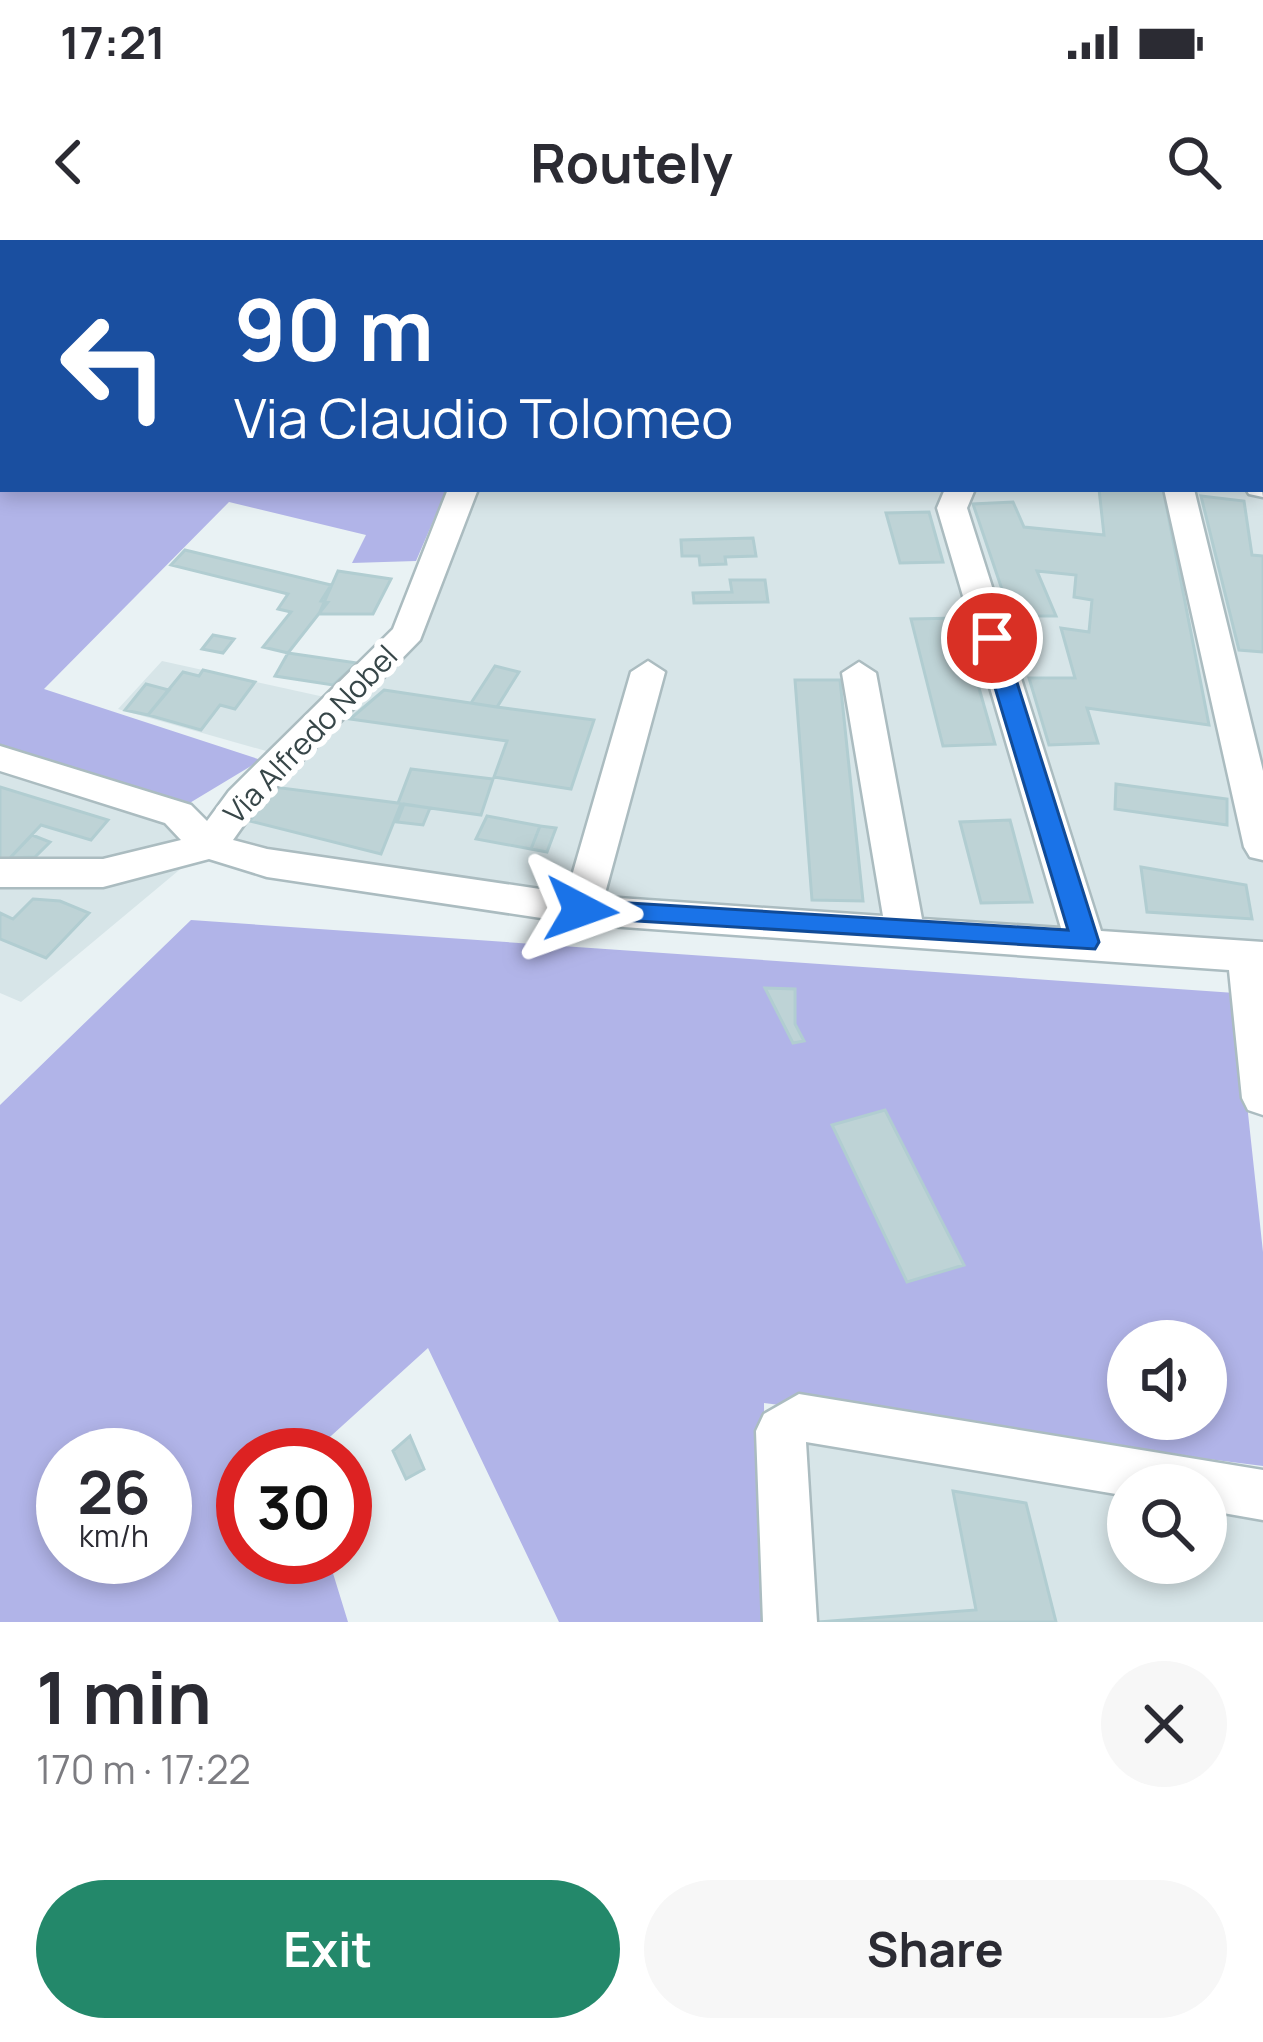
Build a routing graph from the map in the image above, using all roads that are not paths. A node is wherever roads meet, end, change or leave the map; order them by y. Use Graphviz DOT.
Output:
graph roads {
  1 [pos="462,492"];
  2 [pos="959,492"];
  3 [pos="1180,492"];
  4 [pos="648,672"];
  5 [pos="859,673"];
  6 [pos="0,758"];
  7 [pos="208,846"];
  8 [pos="1263,847"];
  9 [pos="0,873"];
  10 [pos="581,910"];
  11 [pos="904,930"];
  12 [pos="1085,942"];
  13 [pos="1255,956"];
  14 [pos="1263,1098"];
  15 [pos="1107,1469"];
  16 [pos="1227,1489"];
  17 [pos="1263,1495"];
  18 [pos="790,1622"];
  1 -- 7 [label="street, Via Alfredo Nobel"];
  2 -- 12 [label="street"];
  3 -- 8 [label="street"];
  4 -- 10 [label="street"];
  5 -- 11 [label="street"];
  6 -- 7 [label="street"];
  7 -- 9 [label="street"];
  7 -- 10 [label="street"];
  10 -- 11 [label="street"];
  11 -- 12 [label="street"];
  12 -- 13 [label="street"];
  13 -- 14 [label="street"];
  15 -- 18 [label="street"];
  16 -- 17 [label="street"];
}
